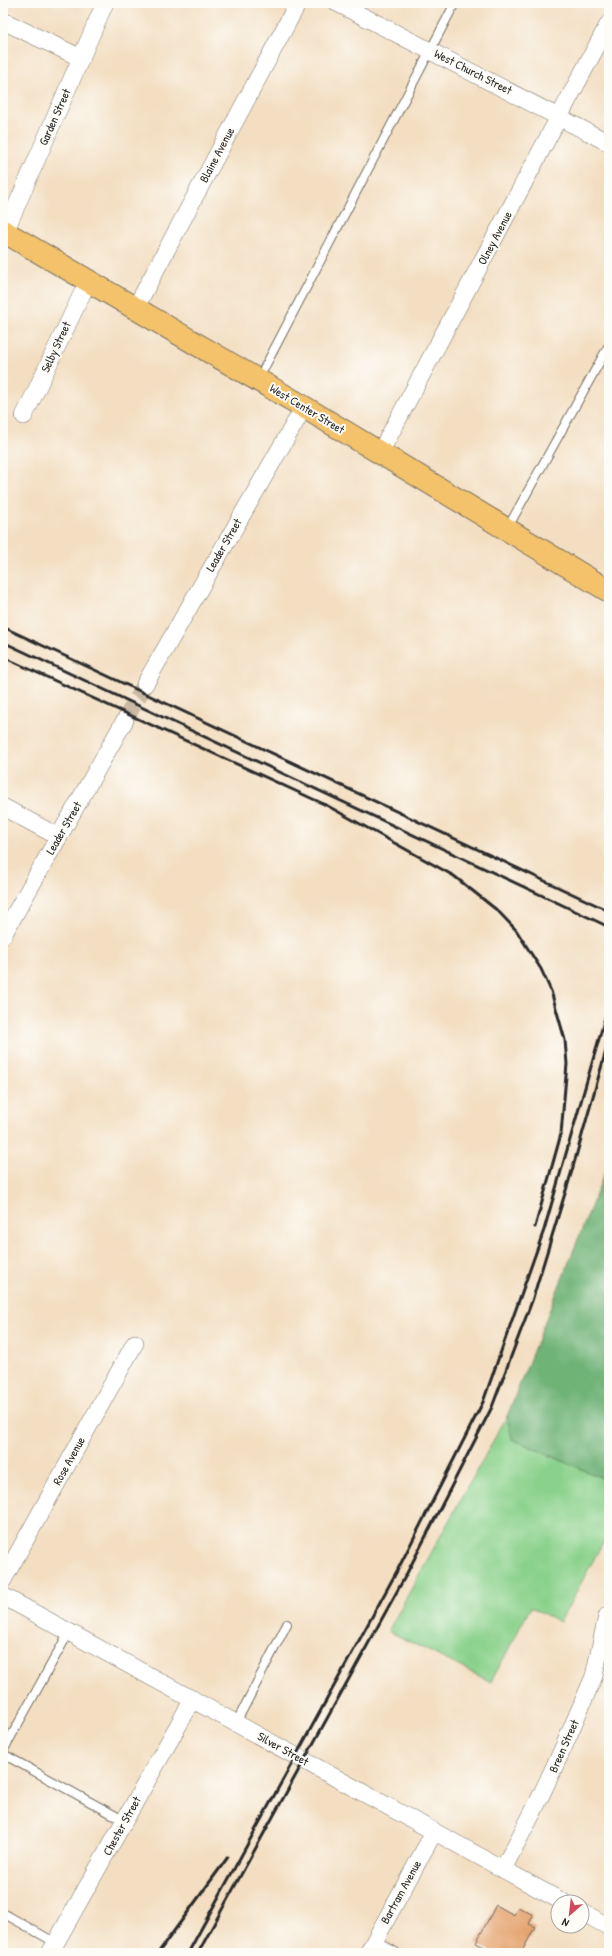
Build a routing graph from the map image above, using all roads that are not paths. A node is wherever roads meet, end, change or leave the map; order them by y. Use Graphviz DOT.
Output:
graph roads {
  1 [pos="105,3"];
  2 [pos="298,3"];
  3 [pos="337,3"];
  4 [pos="455,3"];
  5 [pos="3,21"];
  6 [pos="609,23"];
  7 [pos="430,50"];
  8 [pos="81,58"];
  9 [pos="560,116"];
  10 [pos="609,143"];
  11 [pos="4,231"];
  12 [pos="89,279"];
  13 [pos="136,307"];
  14 [pos="609,345"];
  15 [pos="258,380"];
  16 [pos="304,407"];
  17 [pos="24,416"];
  18 [pos="380,453"];
  19 [pos="507,530"];
  20 [pos="574,570"];
  21 [pos="609,577"];
  22 [pos="609,591"];
  23 [pos="145,684"];
  24 [pos="126,720"];
  25 [pos="3,807"];
  26 [pos="59,837"];
  27 [pos="3,936"];
  28 [pos="135,1343"];
  29 [pos="3,1580"];
  30 [pos="3,1596"];
  31 [pos="607,1616"];
  32 [pos="287,1624"];
  33 [pos="69,1632"];
  34 [pos="193,1699"];
  35 [pos="236,1723"];
  36 [pos="3,1751"];
  37 [pos="3,1754"];
  38 [pos="125,1821"];
  39 [pos="434,1832"];
  40 [pos="503,1869"];
  41 [pos="550,1895"];
  42 [pos="3,1913"];
  43 [pos="590,1916"];
  44 [pos="609,1927"];
  45 [pos="372,1947"];
  46 [pos="53,1948"];
  47 [pos="397,1953"];
  1 -- 8 [label="street, Garden Street"];
  2 -- 13 [label="street, Blaine Avenue"];
  3 -- 7 [label="street, West Church Street"];
  4 -- 7 [label="lane"];
  5 -- 8 [label="street"];
  6 -- 9 [label="street, Olney Avenue"];
  7 -- 9 [label="street, West Church Street"];
  7 -- 15 [label="lane"];
  8 -- 11 [label="street, Garden Street"];
  9 -- 10 [label="street, West Church Street"];
  9 -- 18 [label="street, Olney Avenue"];
  11 -- 12 [label="main road, West Center Street"];
  12 -- 13 [label="main road, West Center Street"];
  12 -- 17 [label="street, Selby Street"];
  13 -- 15 [label="main road, West Center Street"];
  14 -- 19 [label="lane"];
  15 -- 16 [label="main road, West Center Street"];
  16 -- 18 [label="main road, West Center Street"];
  16 -- 23 [label="street, Leader Street"];
  18 -- 19 [label="main road, West Center Street"];
  19 -- 20 [label="main road, West Center Street"];
  20 -- 21 [label="street"];
  20 -- 22 [label="main road, West Center Street"];
  24 -- 26 [label="street, Leader Street"];
  25 -- 26 [label="street"];
  26 -- 27 [label="street, Leader Street"];
  28 -- 29 [label="street, Rose Avenue"];
  30 -- 33 [label="street, Silver Street"];
  31 -- 40 [label="street, Breen Street"];
  32 -- 35 [label="lane"];
  33 -- 34 [label="street, Silver Street"];
  33 -- 36 [label="lane"];
  34 -- 35 [label="street, Silver Street"];
  34 -- 38 [label="street, Chester Street"];
  35 -- 39 [label="street, Silver Street"];
  37 -- 38 [label="lane"];
  38 -- 46 [label="street, Chester Street"];
  39 -- 40 [label="street, Silver Street"];
  39 -- 45 [label="street, Bartram Avenue"];
  40 -- 41 [label="street, Silver Street"];
  42 -- 46 [label="lane"];
  43 -- 44 [label="street"];
  45 -- 47 [label="lane"];
}
